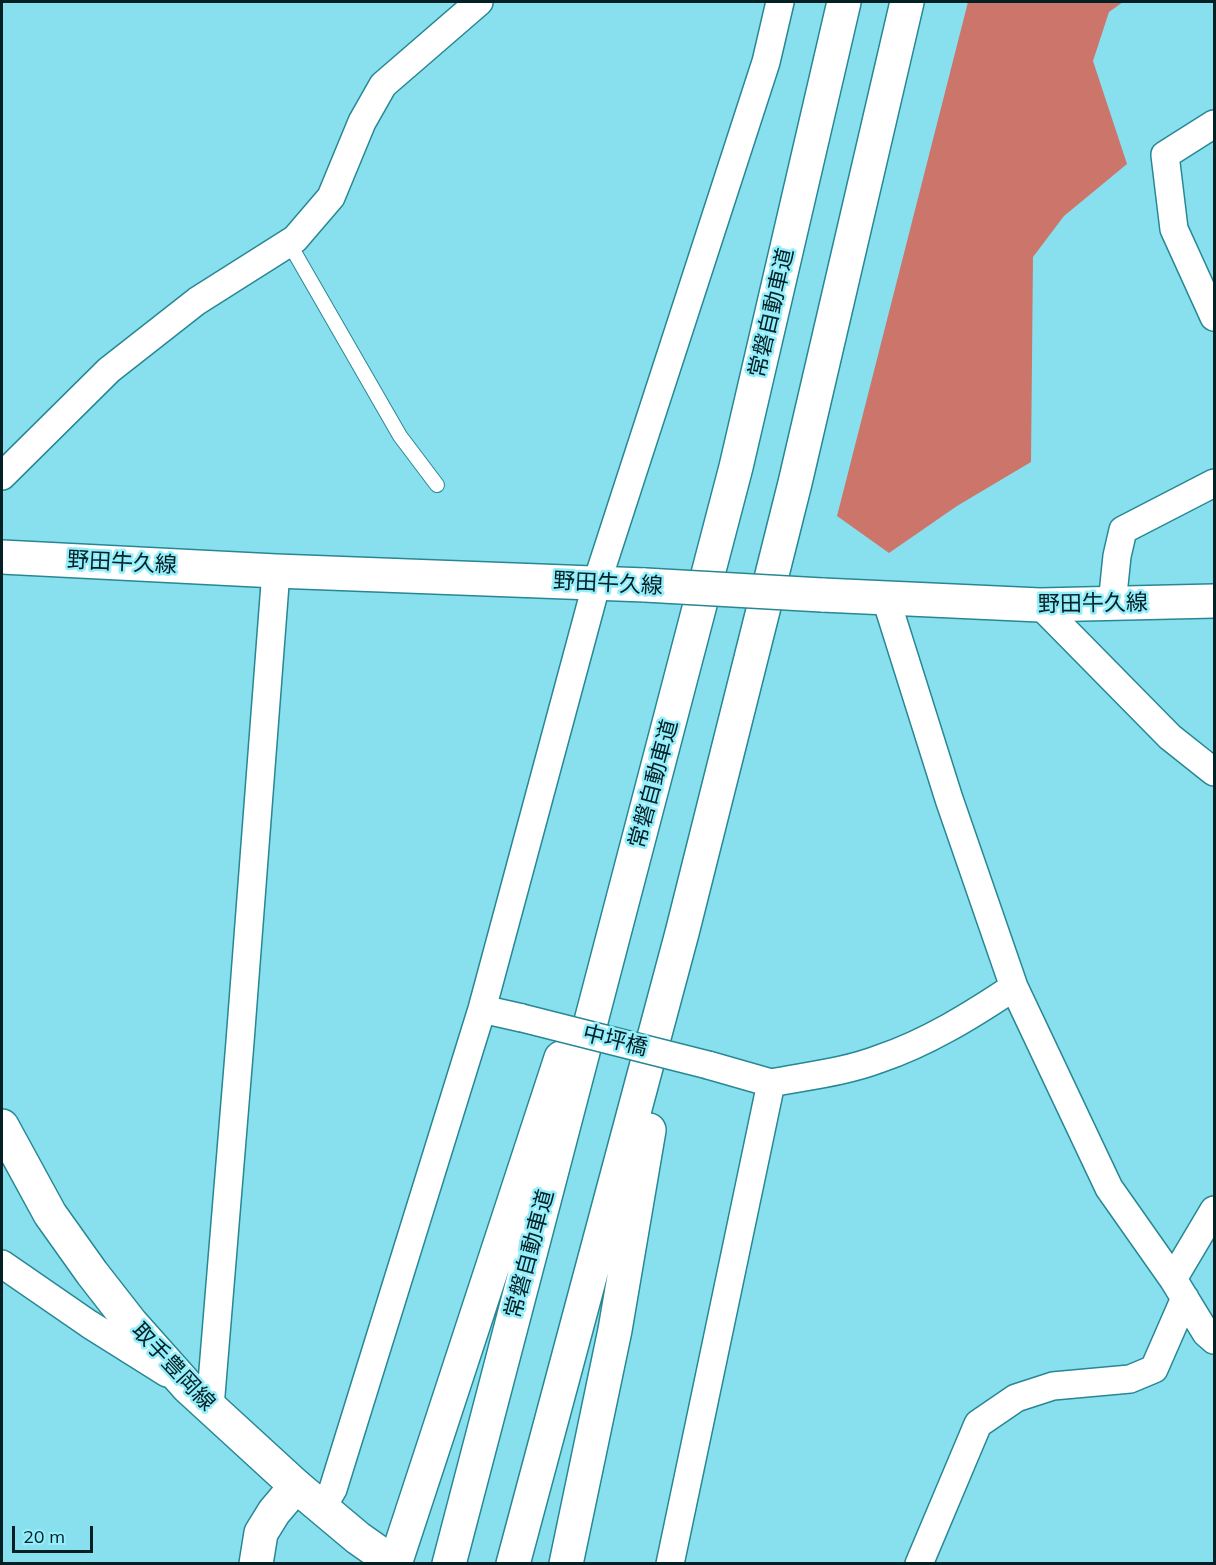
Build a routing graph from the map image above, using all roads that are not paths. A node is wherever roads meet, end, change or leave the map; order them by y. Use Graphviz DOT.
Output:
graph roads {
  1 [pos="479,2"];
  2 [pos="780,2"];
  3 [pos="844,2"];
  4 [pos="908,2"];
  5 [pos="1215,124"];
  6 [pos="289,243"];
  7 [pos="1215,318"];
  8 [pos="2,476"];
  9 [pos="1215,483"];
  10 [pos="437,485"];
  11 [pos="2,557"];
  12 [pos="276,571"];
  13 [pos="597,582"];
  14 [pos="886,599"];
  15 [pos="1215,601"];
  16 [pos="1112,604"];
  17 [pos="1040,605"];
  18 [pos="669,729"];
  19 [pos="1215,772"];
  20 [pos="682,933"];
  21 [pos="1014,987"];
  22 [pos="482,1009"];
  23 [pos="771,1083"];
  24 [pos="2,1126"];
  25 [pos="1215,1210"];
  26 [pos="2,1264"];
  27 [pos="1179,1288"];
  28 [pos="1215,1340"];
  29 [pos="199,1397"];
  30 [pos="296,1486"];
  31 [pos="322,1508"];
  32 [pos="256,1563"];
  33 [pos="395,1563"];
  34 [pos="449,1563"];
  35 [pos="513,1563"];
  36 [pos="566,1563"];
  37 [pos="670,1563"];
  38 [pos="920,1563"];
  1 -- 6 [label="street"];
  2 -- 13 [label="street"];
  3 -- 18 [label="main road, 常磐自動車道"];
  4 -- 20 [label="main road"];
  5 -- 7 [label="street"];
  6 -- 8 [label="street"];
  6 -- 10 [label="lane"];
  9 -- 16 [label="street"];
  11 -- 12 [label="main road, 野田牛久線"];
  12 -- 13 [label="main road, 野田牛久線"];
  12 -- 29 [label="street"];
  13 -- 14 [label="main road, 野田牛久線, bridge"];
  13 -- 22 [label="street"];
  14 -- 17 [label="main road, 野田牛久線"];
  14 -- 21 [label="street"];
  15 -- 16 [label="main road, 野田牛久線"];
  16 -- 17 [label="main road, 野田牛久線"];
  17 -- 19 [label="street"];
  18 -- 33 [label="main road"];
  18 -- 34 [label="main road, 常磐自動車道"];
  20 -- 35 [label="main road"];
  20 -- 36 [label="main road"];
  21 -- 23 [label="street"];
  21 -- 27 [label="street"];
  22 -- 23 [label="street, 中坪橋, bridge"];
  22 -- 31 [label="street"];
  23 -- 37 [label="street"];
  24 -- 29 [label="main road, 取手豊岡線"];
  25 -- 27 [label="street"];
  26 -- 29 [label="street"];
  27 -- 28 [label="street"];
  27 -- 38 [label="street"];
  29 -- 30 [label="main road, 取手豊岡線"];
  30 -- 31 [label="main road, 取手豊岡線"];
  30 -- 32 [label="main road"];
  31 -- 33 [label="main road, 取手豊岡線"];
}
